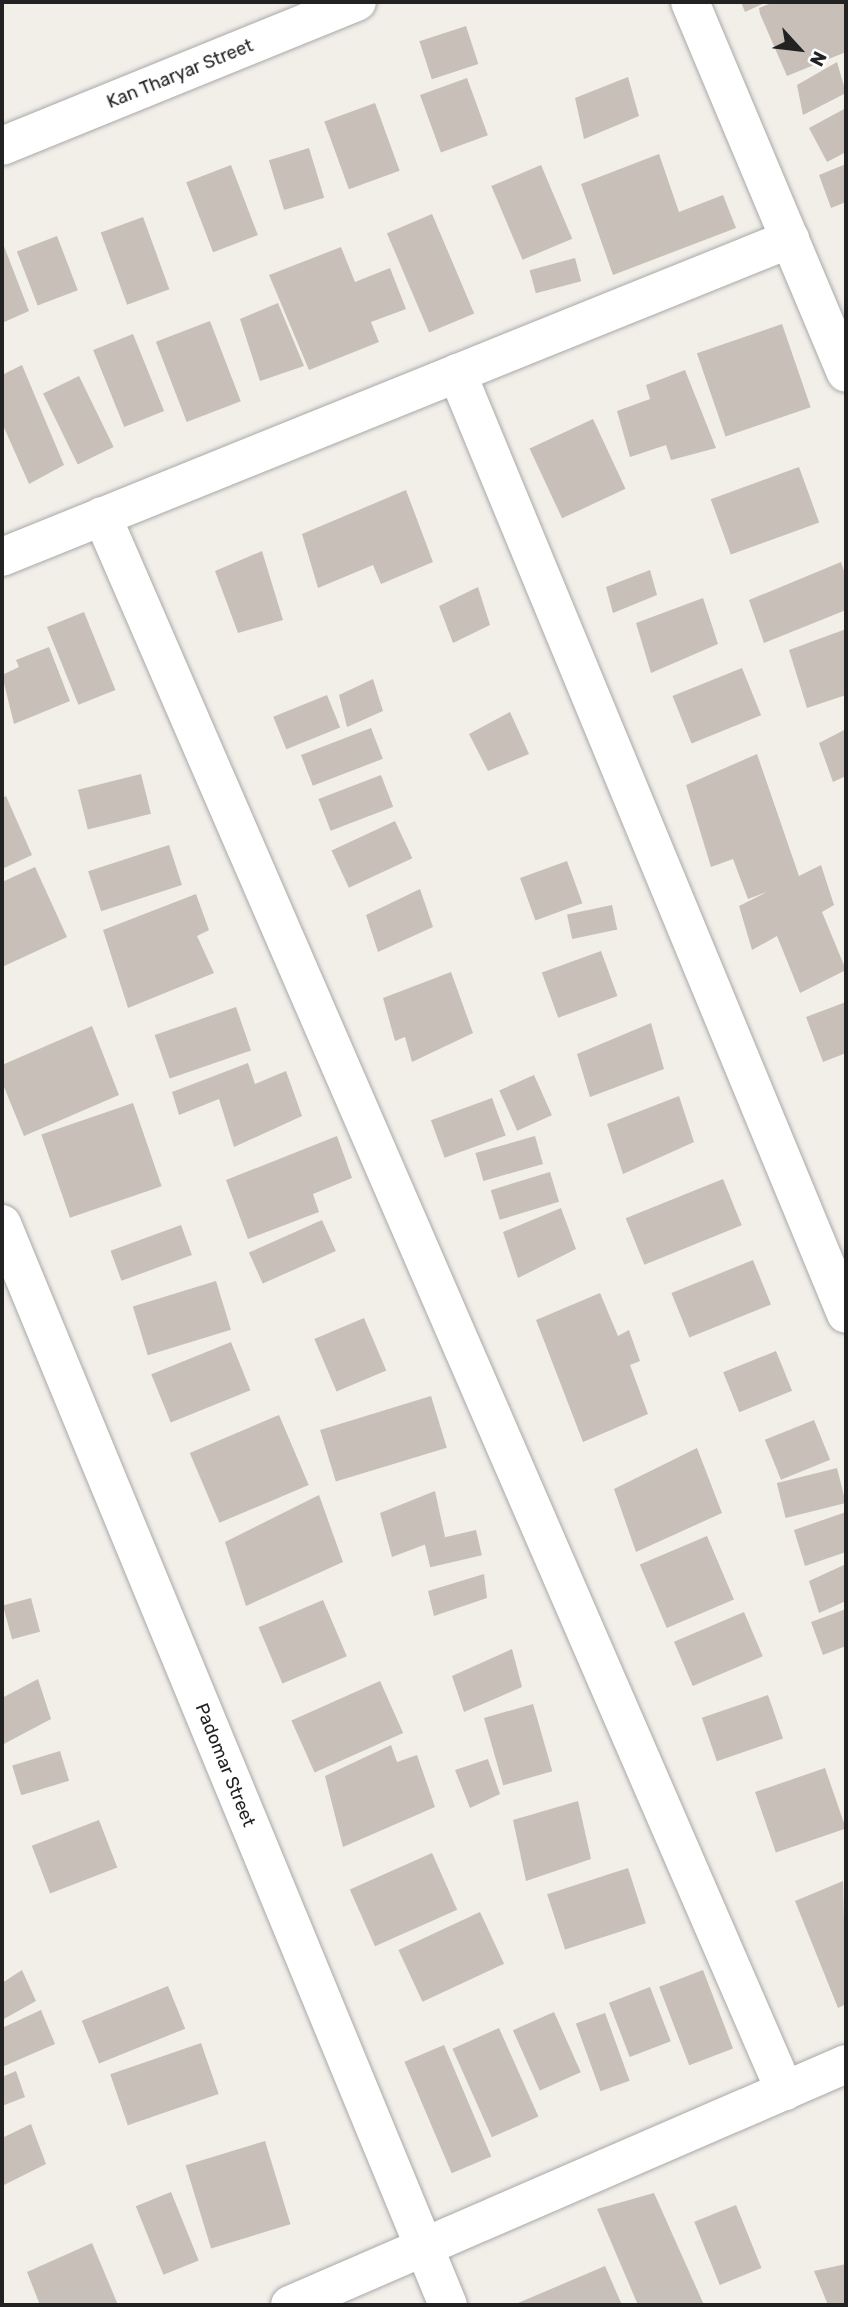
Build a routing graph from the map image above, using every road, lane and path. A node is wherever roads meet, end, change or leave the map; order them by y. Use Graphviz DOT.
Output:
graph roads {
  1 [pos="357,2"];
  2 [pos="690,2"];
  3 [pos="2,146"];
  4 [pos="790,239"];
  5 [pos="457,373"];
  6 [pos="846,373"];
  7 [pos="102,516"];
  8 [pos="2,556"];
  9 [pos="2,1224"];
  10 [pos="846,1314"];
  11 [pos="846,2064"];
  12 [pos="785,2091"];
  13 [pos="424,2246"];
  14 [pos="289,2305"];
  15 [pos="448,2305"];
  1 -- 3 [label="street, Kan Tharyar Street"];
  2 -- 4 [label="street"];
  4 -- 5 [label="street"];
  4 -- 6 [label="street"];
  5 -- 7 [label="street"];
  5 -- 10 [label="street"];
  7 -- 8 [label="street"];
  7 -- 12 [label="street"];
  9 -- 13 [label="street, Padomar Street"];
  11 -- 12 [label="street"];
  12 -- 13 [label="street"];
  13 -- 14 [label="street"];
  13 -- 15 [label="street, Padomar Street"];
}
